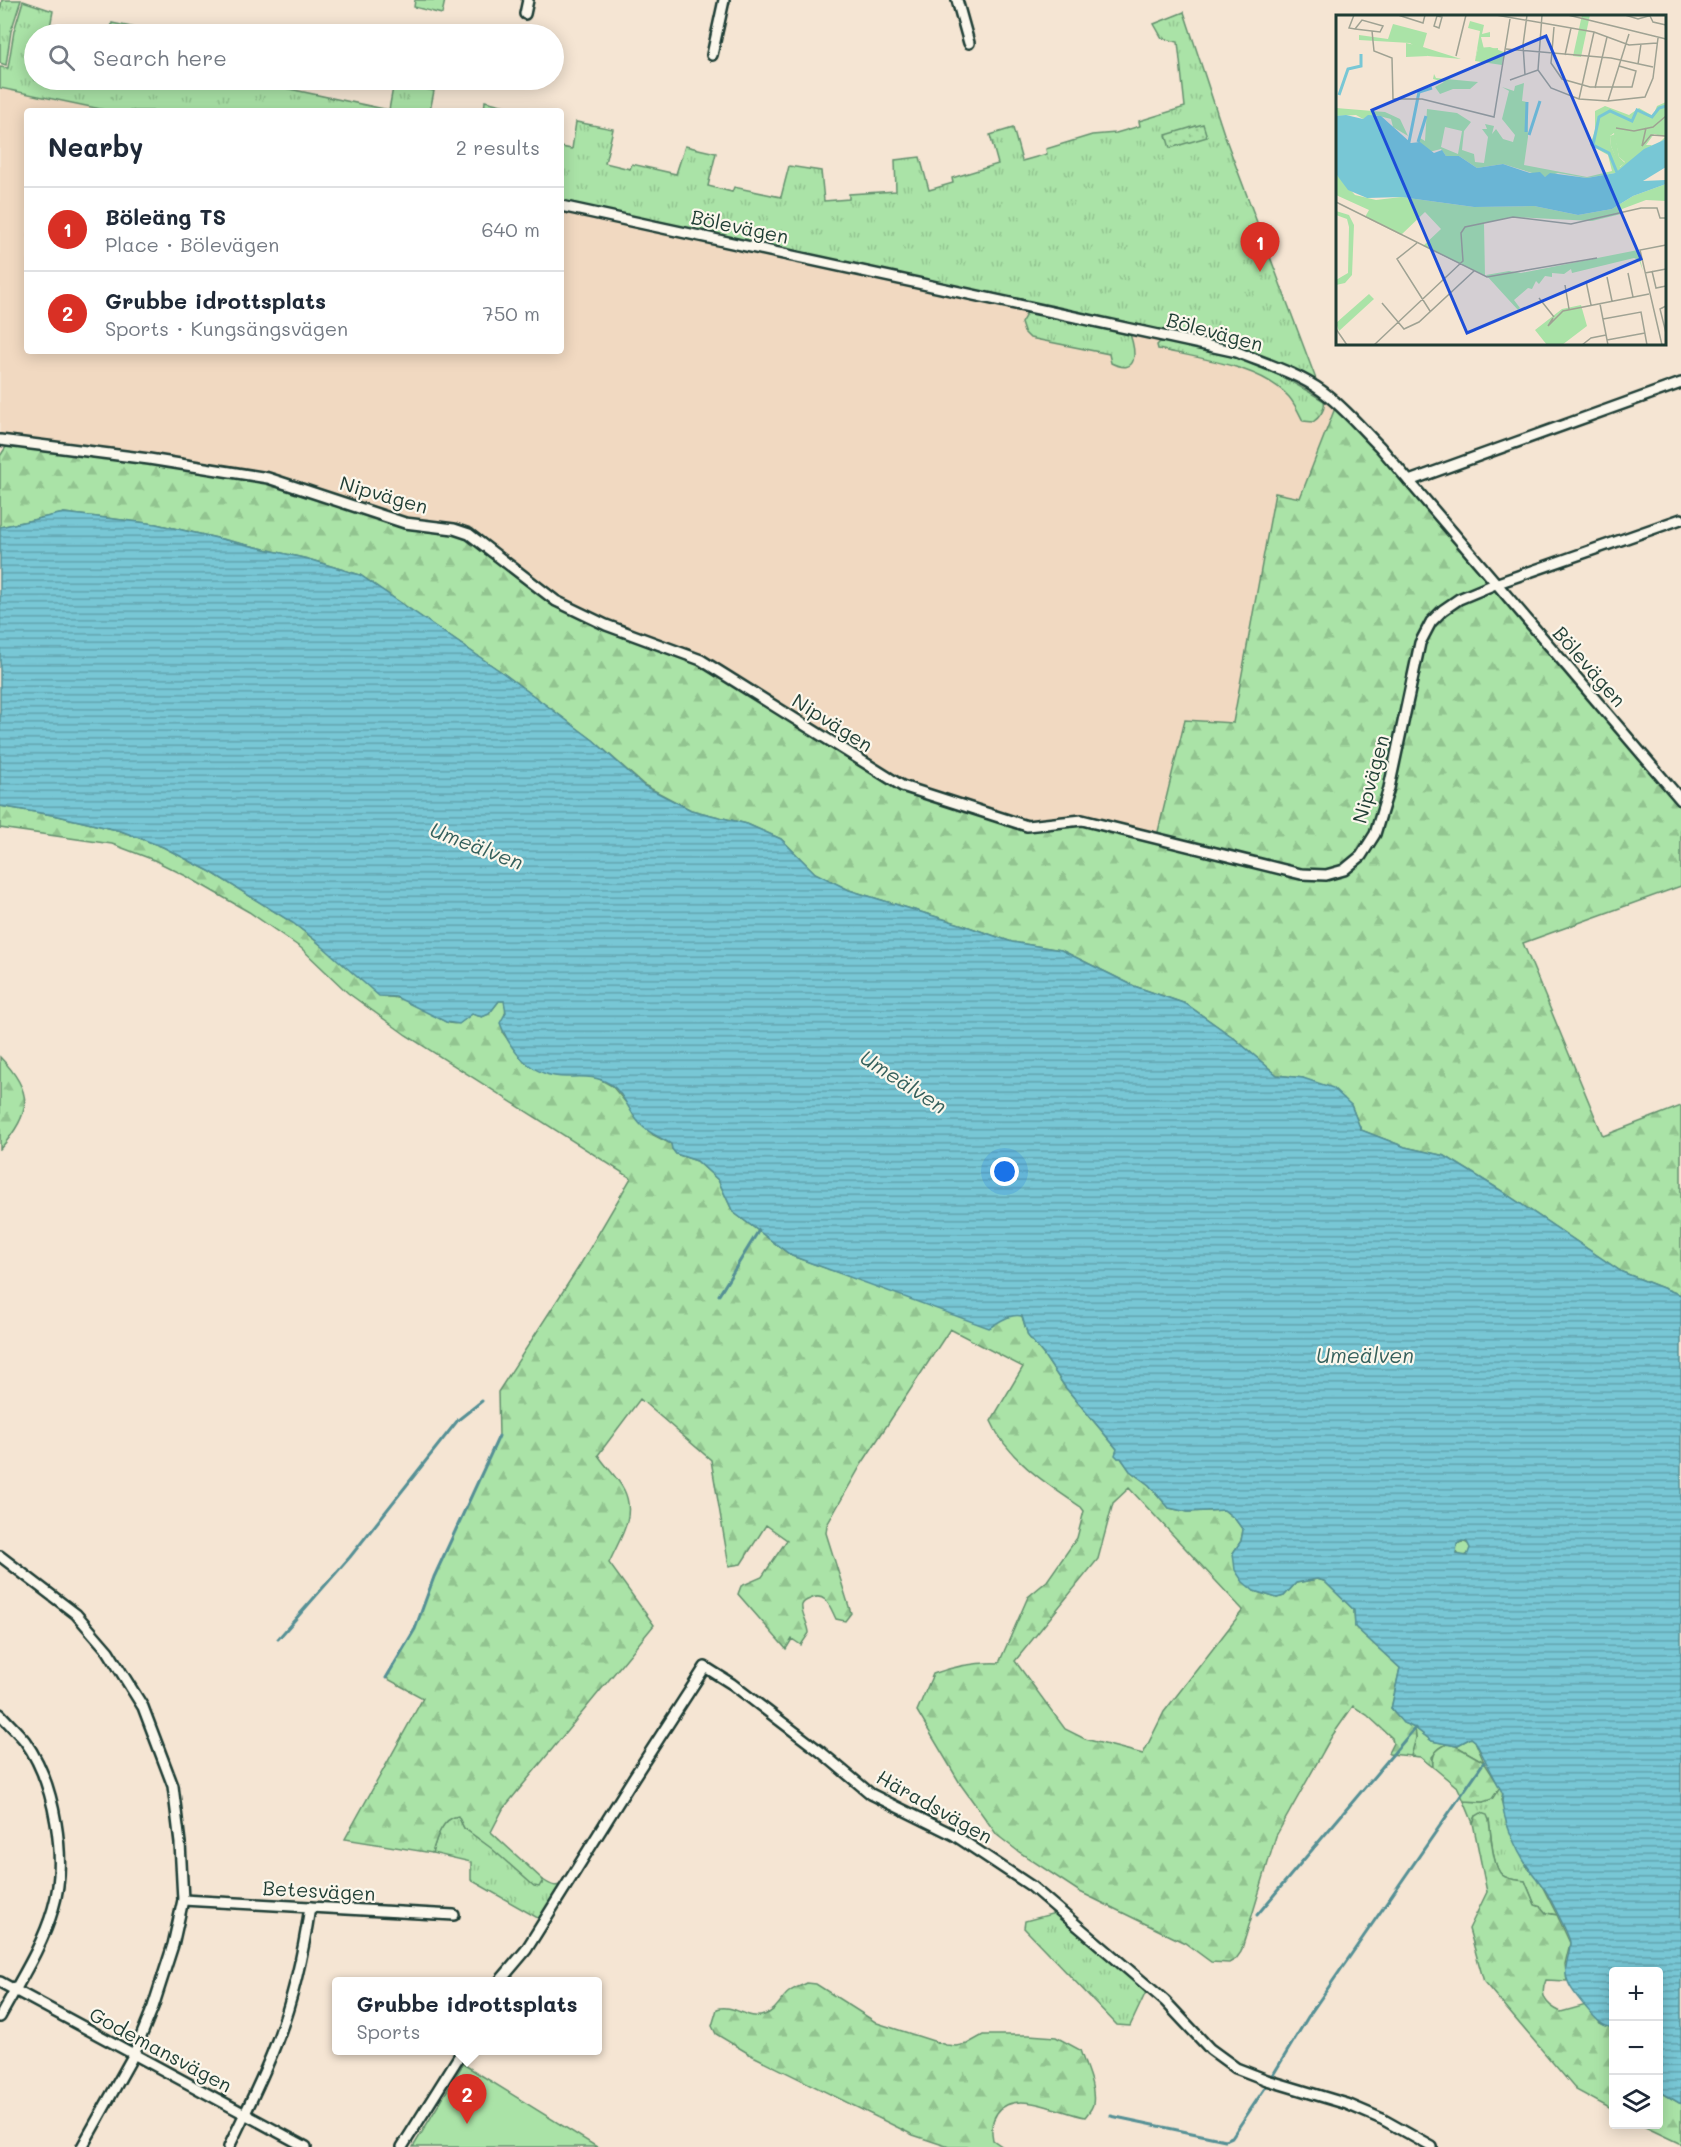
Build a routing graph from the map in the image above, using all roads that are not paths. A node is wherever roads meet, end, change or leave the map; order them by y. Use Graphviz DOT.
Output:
graph roads {
  1 [pos="528,0"];
  2 [pos="724,0"];
  3 [pos="957,0"];
  4 [pos="525,14"];
  5 [pos="969,43"];
  6 [pos="712,55"];
  7 [pos="564,207"];
  8 [pos="1681,383"];
  9 [pos="0,440"];
  10 [pos="1409,481"];
  11 [pos="1681,519"];
  12 [pos="1494,584"];
  13 [pos="1681,800"];
  14 [pos="0,1556"];
  15 [pos="0,1714"];
  16 [pos="183,1900"];
  17 [pos="310,1908"];
  18 [pos="454,1915"];
  19 [pos="503,1977"];
  20 [pos="0,1982"];
  21 [pos="14,1990"];
  22 [pos="0,2017"];
  23 [pos="134,2054"];
  24 [pos="460,2055"];
  25 [pos="244,2115"];
  26 [pos="82,2147"];
  27 [pos="230,2147"];
  28 [pos="306,2147"];
  29 [pos="402,2147"];
  30 [pos="1432,2147"];
  1 -- 4 [label="street"];
  2 -- 6 [label="street"];
  3 -- 5 [label="street"];
  7 -- 10 [label="street, Bölevägen"];
  8 -- 10 [label="street"];
  9 -- 12 [label="street, Nipvägen"];
  10 -- 12 [label="street, Bölevägen"];
  11 -- 12 [label="street, Nipvägen"];
  12 -- 13 [label="street, Bölevägen"];
  14 -- 16 [label="street"];
  15 -- 21 [label="street"];
  16 -- 17 [label="street, Betesvägen"];
  16 -- 23 [label="street"];
  17 -- 18 [label="street, Betesvägen"];
  17 -- 25 [label="street"];
  19 -- 30 [label="street, Häradsvägen"];
  20 -- 21 [label="street, Godemansvägen"];
  21 -- 22 [label="street"];
  21 -- 23 [label="street, Godemansvägen"];
  23 -- 25 [label="street, Godemansvägen"];
  23 -- 26 [label="street"];
  24 -- 29 [label="street"];
  25 -- 27 [label="street"];
  25 -- 28 [label="street, Godemansvägen"];
}
